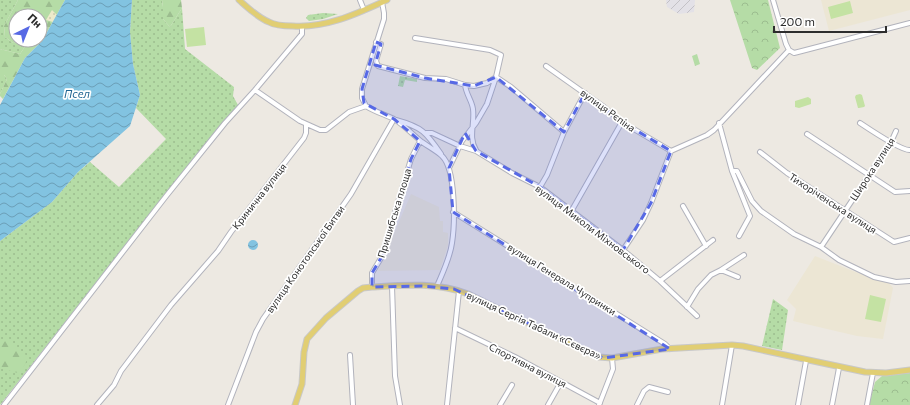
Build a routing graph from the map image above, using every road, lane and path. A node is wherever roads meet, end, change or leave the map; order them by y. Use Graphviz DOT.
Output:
graph roads {
  1 [pos="239,0"];
  2 [pos="360,0"];
  3 [pos="773,0"];
  4 [pos="384,1"];
  5 [pos="364,10"];
  6 [pos="910,22"];
  7 [pos="302,27"];
  8 [pos="415,38"];
  9 [pos="376,42"];
  10 [pos="789,50"];
  11 [pos="546,66"];
  12 [pos="496,77"];
  13 [pos="465,85"];
  14 [pos="255,90"];
  15 [pos="585,93"];
  16 [pos="366,106"];
  17 [pos="394,119"];
  18 [pos="622,122"];
  19 [pos="720,123"];
  20 [pos="860,123"];
  21 [pos="306,124"];
  22 [pos="472,129"];
  23 [pos="896,131"];
  24 [pos="564,132"];
  25 [pos="426,133"];
  26 [pos="807,134"];
  27 [pos="420,141"];
  28 [pos="891,142"];
  29 [pos="460,146"];
  30 [pos="476,150"];
  31 [pos="671,150"];
  32 [pos="910,150"];
  33 [pos="760,152"];
  34 [pos="442,156"];
  35 [pos="450,168"];
  36 [pos="732,171"];
  37 [pos="869,175"];
  38 [pos="540,187"];
  39 [pos="910,191"];
  40 [pos="683,206"];
  41 [pos="572,210"];
  42 [pos="845,211"];
  43 [pos="453,212"];
  44 [pos="739,236"];
  45 [pos="910,238"];
  46 [pos="713,240"];
  47 [pos="706,246"];
  48 [pos="821,247"];
  49 [pos="623,250"];
  50 [pos="744,255"];
  51 [pos="721,270"];
  52 [pos="738,277"];
  53 [pos="910,280"];
  54 [pos="660,281"];
  55 [pos="392,286"];
  56 [pos="437,286"];
  57 [pos="372,287"];
  58 [pos="459,291"];
  59 [pos="687,307"];
  60 [pos="697,316"];
  61 [pos="455,328"];
  62 [pos="732,345"];
  63 [pos="670,349"];
  64 [pos="350,355"];
  65 [pos="612,358"];
  66 [pos="806,361"];
  67 [pos="839,368"];
  68 [pos="910,370"];
  69 [pos="873,373"];
  70 [pos="561,382"];
  71 [pos="512,385"];
  72 [pos="668,392"];
  73 [pos="599,404"];
  74 [pos="4,405"];
  75 [pos="97,405"];
  76 [pos="228,405"];
  77 [pos="295,405"];
  78 [pos="353,405"];
  79 [pos="400,405"];
  80 [pos="447,405"];
  81 [pos="500,405"];
  82 [pos="548,405"];
  83 [pos="637,405"];
  84 [pos="722,405"];
  85 [pos="798,405"];
  86 [pos="832,405"];
  87 [pos="867,405"];
  1 -- 7 [label="main road"];
  2 -- 5 [label="street"];
  3 -- 10 [label="street"];
  4 -- 5 [label="main road"];
  4 -- 9 [label="street"];
  5 -- 7 [label="main road"];
  6 -- 10 [label="street"];
  7 -- 14 [label="street"];
  8 -- 12 [label="street"];
  9 -- 13 [label="street"];
  9 -- 16 [label="street"];
  10 -- 19 [label="street"];
  11 -- 15 [label="street, вулиця Рєпіна"];
  12 -- 13 [label="street"];
  12 -- 22 [label="street"];
  12 -- 24 [label="street"];
  13 -- 22 [label="street"];
  14 -- 21 [label="street"];
  14 -- 74 [label="street"];
  15 -- 18 [label="street, вулиця Рєпіна"];
  15 -- 24 [label="street"];
  16 -- 17 [label="street"];
  16 -- 21 [label="street"];
  17 -- 25 [label="street, вулиця Миколи Міхновського"];
  17 -- 27 [label="street"];
  17 -- 76 [label="street, вулиця Конотопської Битви"];
  18 -- 31 [label="street, вулиця Рєпіна"];
  18 -- 41 [label="street"];
  19 -- 31 [label="street"];
  19 -- 36 [label="street"];
  20 -- 28 [label="street"];
  21 -- 75 [label="street, Кринична вулиця"];
  22 -- 29 [label="street"];
  22 -- 30 [label="street"];
  23 -- 28 [label="street, Широка вулиця"];
  24 -- 38 [label="street"];
  25 -- 29 [label="street, вулиця Миколи Міхновського"];
  25 -- 34 [label="street"];
  26 -- 37 [label="street"];
  27 -- 34 [label="street"];
  27 -- 57 [label="street, Пришибська площа"];
  28 -- 32 [label="street"];
  28 -- 37 [label="street, Широка вулиця"];
  29 -- 30 [label="street, вулиця Миколи Міхновського"];
  29 -- 35 [label="street"];
  30 -- 38 [label="street, вулиця Миколи Міхновського"];
  31 -- 49 [label="street"];
  33 -- 42 [label="street, Тихоріченська вулиця"];
  34 -- 35 [label="street"];
  35 -- 43 [label="street"];
  36 -- 44 [label="street"];
  36 -- 48 [label="street"];
  37 -- 39 [label="street"];
  37 -- 42 [label="street, Широка вулиця"];
  38 -- 41 [label="street, вулиця Миколи Міхновського"];
  40 -- 47 [label="street"];
  41 -- 49 [label="street, вулиця Миколи Міхновського"];
  42 -- 45 [label="street, Тихоріченська вулиця"];
  42 -- 48 [label="street, Широка вулиця"];
  43 -- 56 [label="street"];
  43 -- 63 [label="street, вулиця Генерала Чупринки"];
  46 -- 47 [label="street"];
  47 -- 54 [label="street"];
  48 -- 53 [label="street"];
  49 -- 54 [label="street, вулиця Миколи Міхновського"];
  50 -- 51 [label="street"];
  51 -- 52 [label="street"];
  51 -- 59 [label="street"];
  54 -- 59 [label="street, вулиця Миколи Міхновського"];
  55 -- 56 [label="main road, вулиця Сергія Табали «Сєвєра»"];
  55 -- 57 [label="main road, вулиця Сергія Табали «Сєвєра»"];
  55 -- 79 [label="street"];
  56 -- 58 [label="main road, вулиця Сергія Табали «Сєвєра»"];
  57 -- 77 [label="main road, вулиця Сергія Табали «Сєвєра»"];
  58 -- 61 [label="street"];
  58 -- 65 [label="main road, вулиця Сергія Табали «Сєвєра»"];
  59 -- 60 [label="street, вулиця Миколи Міхновського"];
  61 -- 70 [label="street, Спортивна вулиця"];
  61 -- 80 [label="street"];
  62 -- 63 [label="main road, вулиця Сергія Табали «Сєвєра»"];
  62 -- 66 [label="main road, вулиця Сергія Табали «Сєвєра»"];
  62 -- 84 [label="street"];
  63 -- 65 [label="main road, вулиця Сергія Табали «Сєвєра»"];
  64 -- 78 [label="street"];
  65 -- 73 [label="street"];
  66 -- 67 [label="main road, вулиця Сергія Табали «Сєвєра»"];
  66 -- 85 [label="street"];
  67 -- 69 [label="main road, вулиця Сергія Табали «Сєвєра»"];
  67 -- 86 [label="street"];
  68 -- 69 [label="main road, вулиця Сергія Табали «Сєвєра»"];
  69 -- 87 [label="street"];
  70 -- 73 [label="street, Спортивна вулиця"];
  70 -- 82 [label="street"];
  71 -- 81 [label="street"];
  72 -- 83 [label="street"];
}
